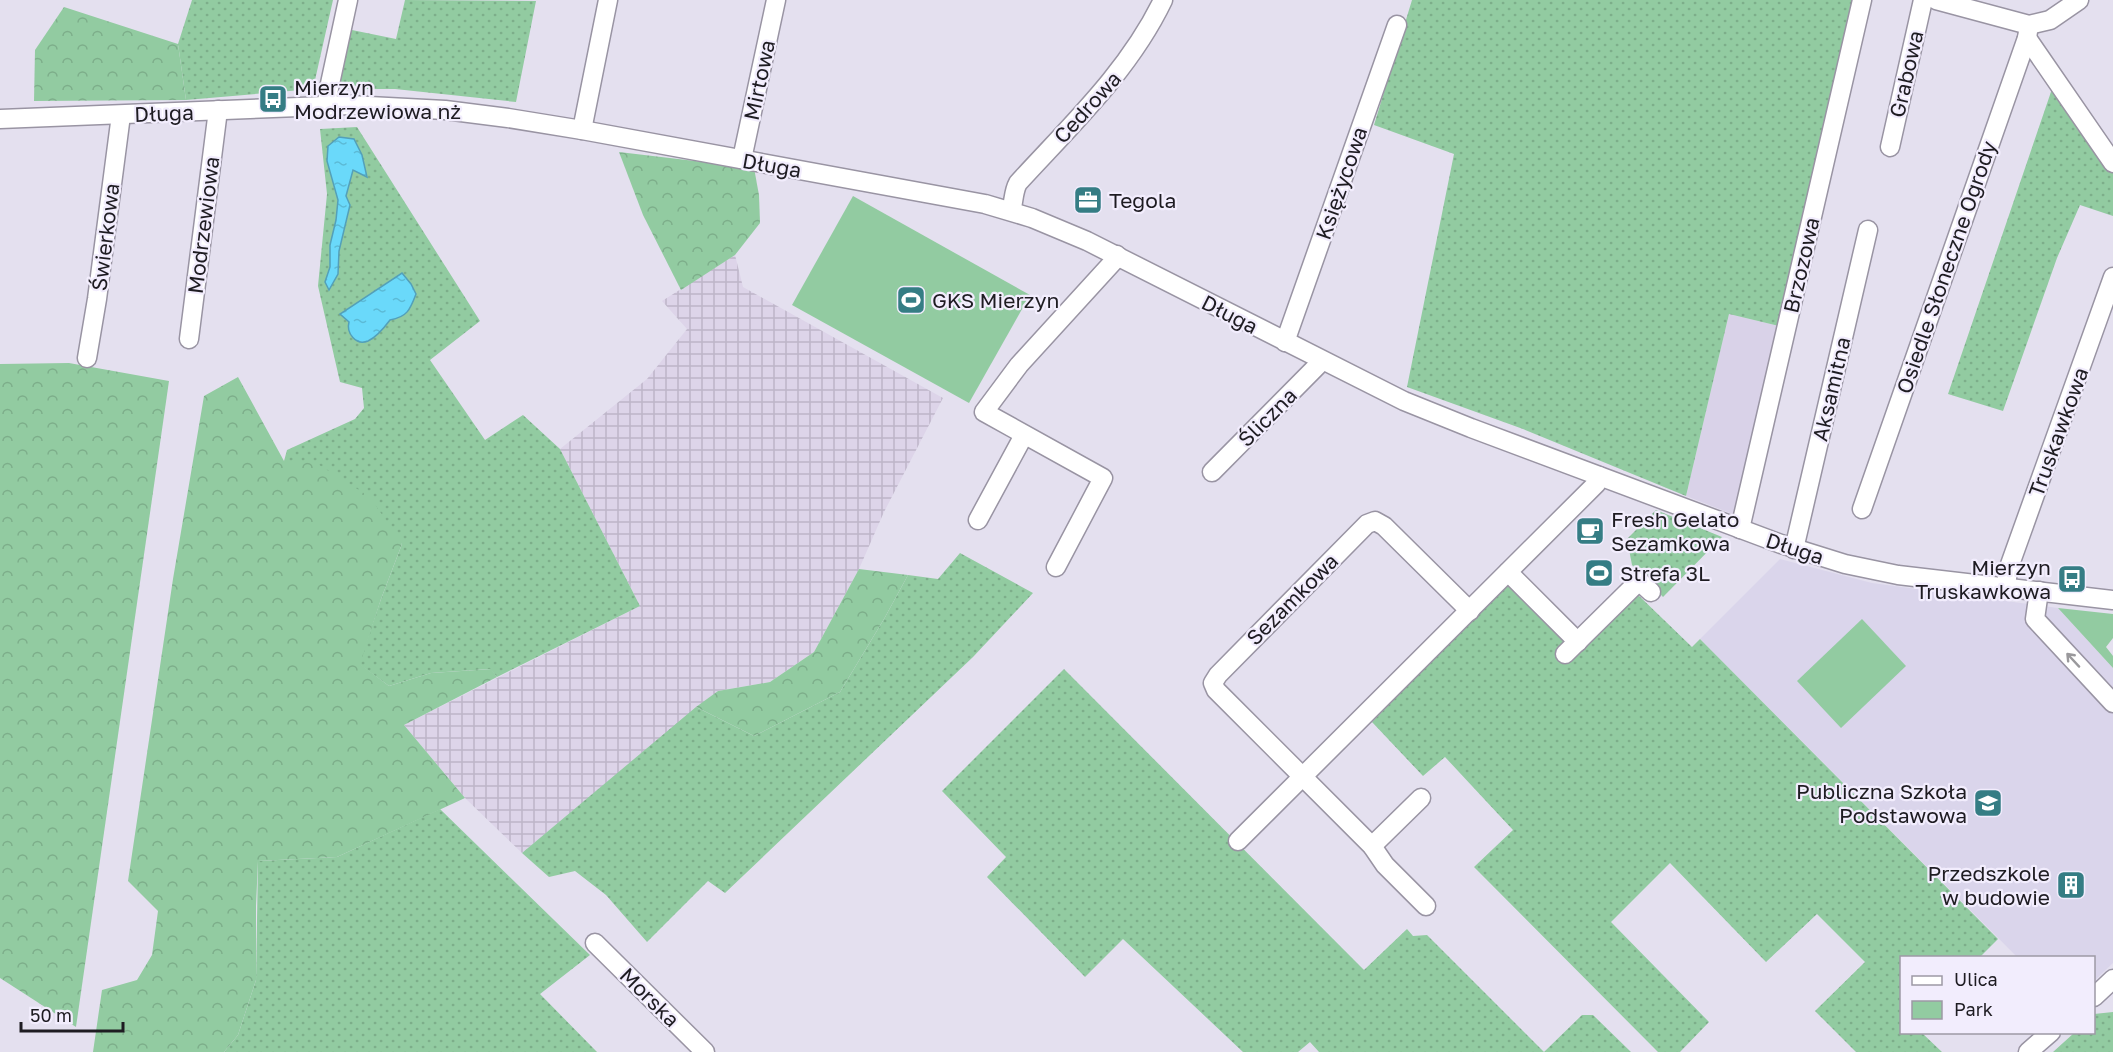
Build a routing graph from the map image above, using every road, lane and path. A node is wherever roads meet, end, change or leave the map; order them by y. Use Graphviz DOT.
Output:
graph roads {
  1 [pos="348,0"];
  2 [pos="608,0"];
  3 [pos="776,0"];
  4 [pos="1163,0"];
  5 [pos="1862,0"];
  6 [pos="1923,0"];
  7 [pos="1936,0"];
  8 [pos="2079,0"];
  9 [pos="1397,25"];
  10 [pos="2028,32"];
  11 [pos="327,106"];
  12 [pos="218,111"];
  13 [pos="121,114"];
  14 [pos="0,119"];
  15 [pos="582,130"];
  16 [pos="1890,147"];
  17 [pos="742,159"];
  18 [pos="2113,163"];
  19 [pos="1011,211"];
  20 [pos="1868,230"];
  21 [pos="1117,255"];
  22 [pos="2113,278"];
  23 [pos="189,339"];
  24 [pos="1285,342"];
  25 [pos="87,358"];
  26 [pos="1322,361"];
  27 [pos="1024,435"];
  28 [pos="1212,472"];
  29 [pos="1599,476"];
  30 [pos="1862,509"];
  31 [pos="978,520"];
  32 [pos="1740,529"];
  33 [pos="1794,549"];
  34 [pos="1056,567"];
  35 [pos="1508,572"];
  36 [pos="2006,588"];
  37 [pos="2038,591"];
  38 [pos="1651,592"];
  39 [pos="2113,600"];
  40 [pos="1470,611"];
  41 [pos="2113,703"];
  42 [pos="1302,777"];
  43 [pos="1422,798"];
  44 [pos="1238,841"];
  45 [pos="1372,846"];
  46 [pos="1426,906"];
  47 [pos="595,943"];
  48 [pos="2049,1034"];
  49 [pos="705,1052"];
  50 [pos="2028,1052"];
  1 -- 11 [label="street"];
  2 -- 15 [label="street"];
  3 -- 17 [label="street, Mirtowa"];
  4 -- 19 [label="street, Cedrowa"];
  5 -- 32 [label="street, Brzozowa"];
  6 -- 16 [label="street, Grabowa"];
  7 -- 10 [label="street"];
  8 -- 10 [label="street"];
  9 -- 24 [label="street, Księżycowa"];
  10 -- 18 [label="street"];
  10 -- 30 [label="street, Osiedle Słoneczne Ogrody"];
  11 -- 12 [label="street, Długa"];
  11 -- 15 [label="street, Długa"];
  12 -- 13 [label="street, Długa"];
  12 -- 23 [label="street, Modrzewiowa"];
  13 -- 14 [label="street, Długa"];
  13 -- 25 [label="street, Świerkowa"];
  15 -- 17 [label="street, Długa"];
  17 -- 19 [label="street, Długa"];
  19 -- 21 [label="street, Długa"];
  20 -- 33 [label="street, Aksamitna"];
  21 -- 24 [label="street, Długa"];
  21 -- 27 [label="street"];
  22 -- 36 [label="street, Truskawkowa"];
  24 -- 26 [label="street, Długa"];
  26 -- 28 [label="street, Śliczna"];
  26 -- 29 [label="street, Długa"];
  27 -- 31 [label="street"];
  27 -- 34 [label="street"];
  29 -- 32 [label="street, Długa"];
  29 -- 35 [label="street"];
  32 -- 33 [label="street, Długa"];
  33 -- 36 [label="street, Długa"];
  35 -- 38 [label="street"];
  35 -- 40 [label="street"];
  36 -- 37 [label="street, Długa"];
  37 -- 39 [label="street, Długa"];
  41 -- 37 [label="street, one-way"];
  40 -- 42 [label="street"];
  40 -- 42 [label="street, Sezamkowa"];
  42 -- 44 [label="street"];
  42 -- 45 [label="street, Sezamkowa"];
  43 -- 45 [label="street"];
  45 -- 46 [label="street, Sezamkowa"];
  47 -- 49 [label="street, Morska"];
  48 -- 50 [label="street"];
}
